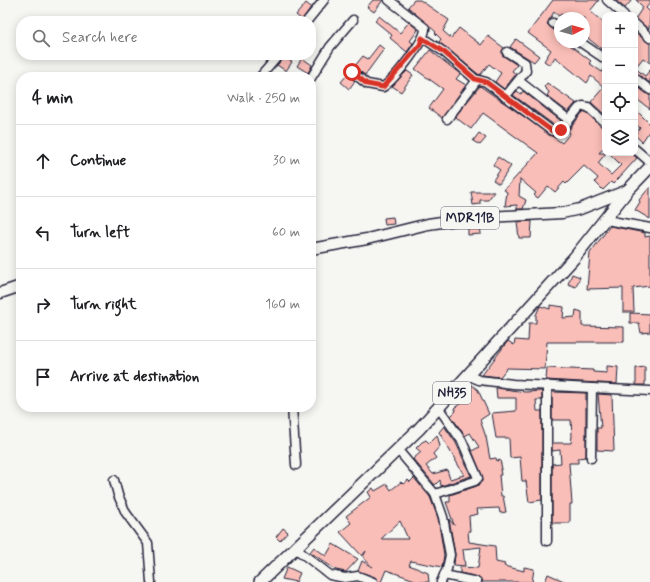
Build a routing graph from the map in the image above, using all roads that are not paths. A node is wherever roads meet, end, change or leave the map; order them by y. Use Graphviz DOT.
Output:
graph roads {
  1 [pos="324,0"];
  2 [pos="389,0"];
  3 [pos="608,0"];
  4 [pos="621,12"];
  5 [pos="311,16"];
  6 [pos="353,20"];
  7 [pos="638,27"];
  8 [pos="422,38"];
  9 [pos="650,38"];
  10 [pos="589,48"];
  11 [pos="507,52"];
  12 [pos="602,57"];
  13 [pos="275,60"];
  14 [pos="264,72"];
  15 [pos="315,72"];
  16 [pos="352,72"];
  17 [pos="477,80"];
  18 [pos="638,80"];
  19 [pos="519,81"];
  20 [pos="650,90"];
  21 [pos="505,97"];
  22 [pos="447,119"];
  23 [pos="570,120"];
  24 [pos="602,120"];
  25 [pos="638,152"];
  26 [pos="650,162"];
  27 [pos="650,166"];
  28 [pos="628,190"];
  29 [pos="606,220"];
  30 [pos="650,228"];
  31 [pos="316,248"];
  32 [pos="16,288"];
  33 [pos="0,293"];
  34 [pos="467,375"];
  35 [pos="547,385"];
  36 [pos="592,388"];
  37 [pos="650,391"];
  38 [pos="438,407"];
  39 [pos="292,412"];
  40 [pos="398,450"];
  41 [pos="591,458"];
  42 [pos="296,465"];
  43 [pos="114,480"];
  44 [pos="435,494"];
  45 [pos="548,541"];
  46 [pos="295,548"];
  47 [pos="443,578"];
  48 [pos="151,582"];
  49 [pos="260,582"];
  50 [pos="373,582"];
  51 [pos="477,582"];
  1 -- 5 [label="street"];
  2 -- 8 [label="street"];
  3 -- 4 [label="street"];
  6 -- 15 [label="street"];
  7 -- 9 [label="street"];
  8 -- 16 [label="street"];
  8 -- 17 [label="street"];
  10 -- 12 [label="street"];
  11 -- 19 [label="street"];
  13 -- 14 [label="street"];
  17 -- 21 [label="street"];
  17 -- 22 [label="street"];
  18 -- 20 [label="street"];
  19 -- 21 [label="street"];
  19 -- 23 [label="street"];
  21 -- 23 [label="street"];
  23 -- 24 [label="street"];
  25 -- 26 [label="street"];
  27 -- 28 [label="highway, NH35"];
  28 -- 29 [label="highway, NH35"];
  28 -- 31 [label="main road, MDR11B"];
  29 -- 30 [label="street"];
  29 -- 34 [label="highway, NH35"];
  32 -- 33 [label="main road"];
  34 -- 35 [label="street"];
  34 -- 38 [label="highway, NH35"];
  35 -- 36 [label="street"];
  35 -- 45 [label="street"];
  36 -- 37 [label="street"];
  36 -- 41 [label="street"];
  38 -- 40 [label="highway, NH35"];
  38 -- 44 [label="street"];
  39 -- 42 [label="street"];
  40 -- 44 [label="street"];
  40 -- 46 [label="highway, NH35"];
  43 -- 48 [label="street"];
  44 -- 47 [label="street"];
  46 -- 49 [label="highway, NH35"];
  46 -- 50 [label="street"];
  47 -- 51 [label="street"];
}
